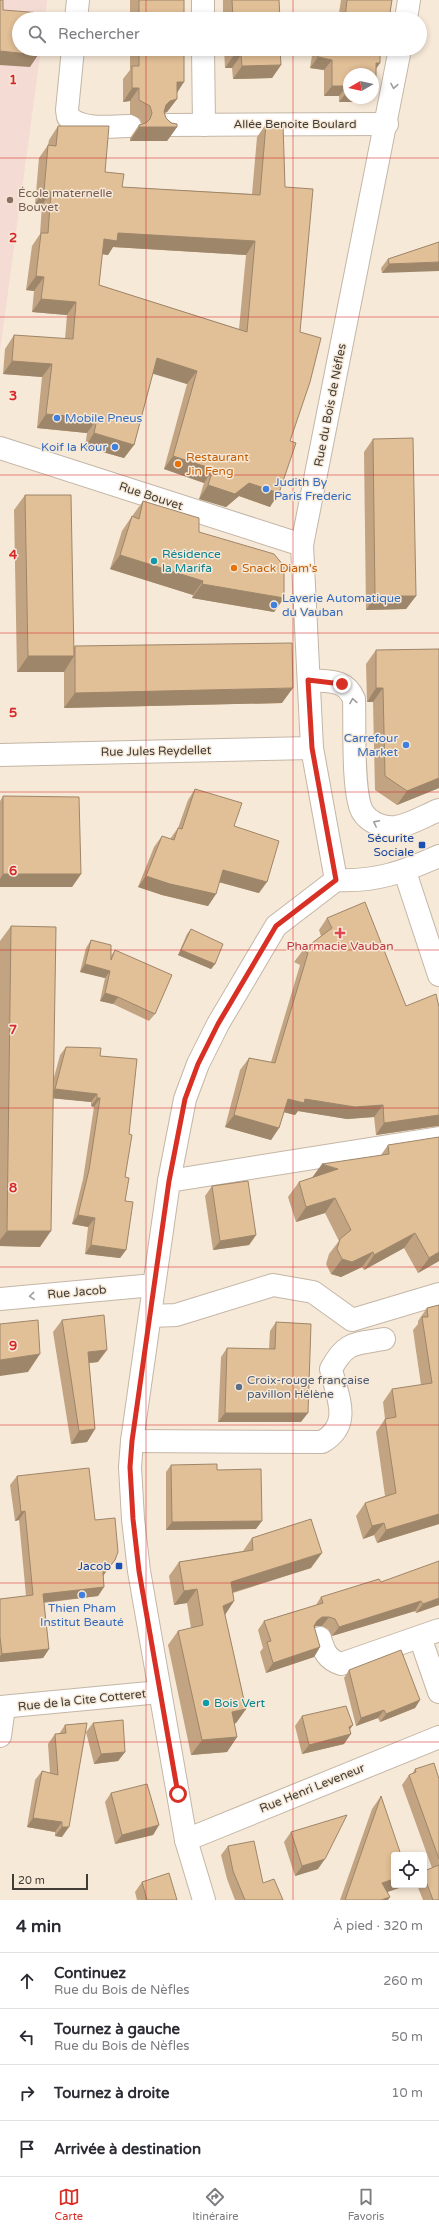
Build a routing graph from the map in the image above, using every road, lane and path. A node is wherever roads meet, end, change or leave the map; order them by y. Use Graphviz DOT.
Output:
graph roads {
  1 [pos="78,0"];
  2 [pos="203,0"];
  3 [pos="410,0"];
  4 [pos="77,12"];
  5 [pos="203,12"];
  6 [pos="407,12"];
  7 [pos="72,56"];
  8 [pos="203,56"];
  9 [pos="399,56"];
  10 [pos="387,124"];
  11 [pos="167,125"];
  12 [pos="204,125"];
  13 [pos="130,126"];
  14 [pos="0,448"];
  15 [pos="302,545"];
  16 [pos="308,680"];
  17 [pos="312,748"];
  18 [pos="0,755"];
  19 [pos="439,810"];
  20 [pos="439,856"];
  21 [pos="405,872"];
  22 [pos="336,880"];
  23 [pos="439,975"];
  24 [pos="439,1138"];
  25 [pos="169,1181"];
  26 [pos="154,1284"];
  27 [pos="439,1294"];
  28 [pos="0,1299"];
  29 [pos="151,1316"];
  30 [pos="384,1339"];
  31 [pos="132,1441"];
  32 [pos="429,1634"];
  33 [pos="320,1638"];
  34 [pos="160,1692"];
  35 [pos="439,1692"];
  36 [pos="2,1707"];
  37 [pos="0,1736"];
  38 [pos="439,1737"];
  39 [pos="186,1840"];
  40 [pos="204,1900"];
  1 -- 4 [label="street"];
  2 -- 5 [label="street"];
  3 -- 6 [label="street"];
  7 -- 13 [label="street"];
  8 -- 12 [label="street"];
  9 -- 10 [label="street, Rue du Bois de Nèfles, one-way"];
  10 -- 12 [label="street, Allée Benoite Boulard"];
  10 -- 15 [label="street, Rue du Bois de Nèfles"];
  11 -- 12 [label="street, Allée Benoite Boulard"];
  14 -- 15 [label="street, Rue Bouvet"];
  15 -- 16 [label="street, Rue du Bois de Nèfles"];
  16 -- 17 [label="street, Rue du Bois de Nèfles"];
  19 -- 16 [label="street, one-way"];
  17 -- 18 [label="street, Rue Jules Reydellet"];
  17 -- 22 [label="street, Rue du Bois de Nèfles"];
  20 -- 21 [label="street"];
  21 -- 22 [label="street"];
  21 -- 23 [label="street"];
  22 -- 25 [label="street"];
  24 -- 25 [label="street"];
  25 -- 26 [label="street"];
  26 -- 28 [label="street, Rue Jacob, one-way"];
  26 -- 29 [label="street"];
  27 -- 29 [label="street"];
  29 -- 31 [label="street"];
  30 -- 31 [label="street"];
  31 -- 34 [label="street"];
  32 -- 33 [label="street"];
  32 -- 35 [label="street"];
  34 -- 36 [label="street, Rue de la Cite Cotteret"];
  34 -- 39 [label="street"];
  36 -- 37 [label="street, Rue de la Cite Cotteret"];
  38 -- 39 [label="street, Rue Henri Leveneur"];
  39 -- 40 [label="street"];
}
